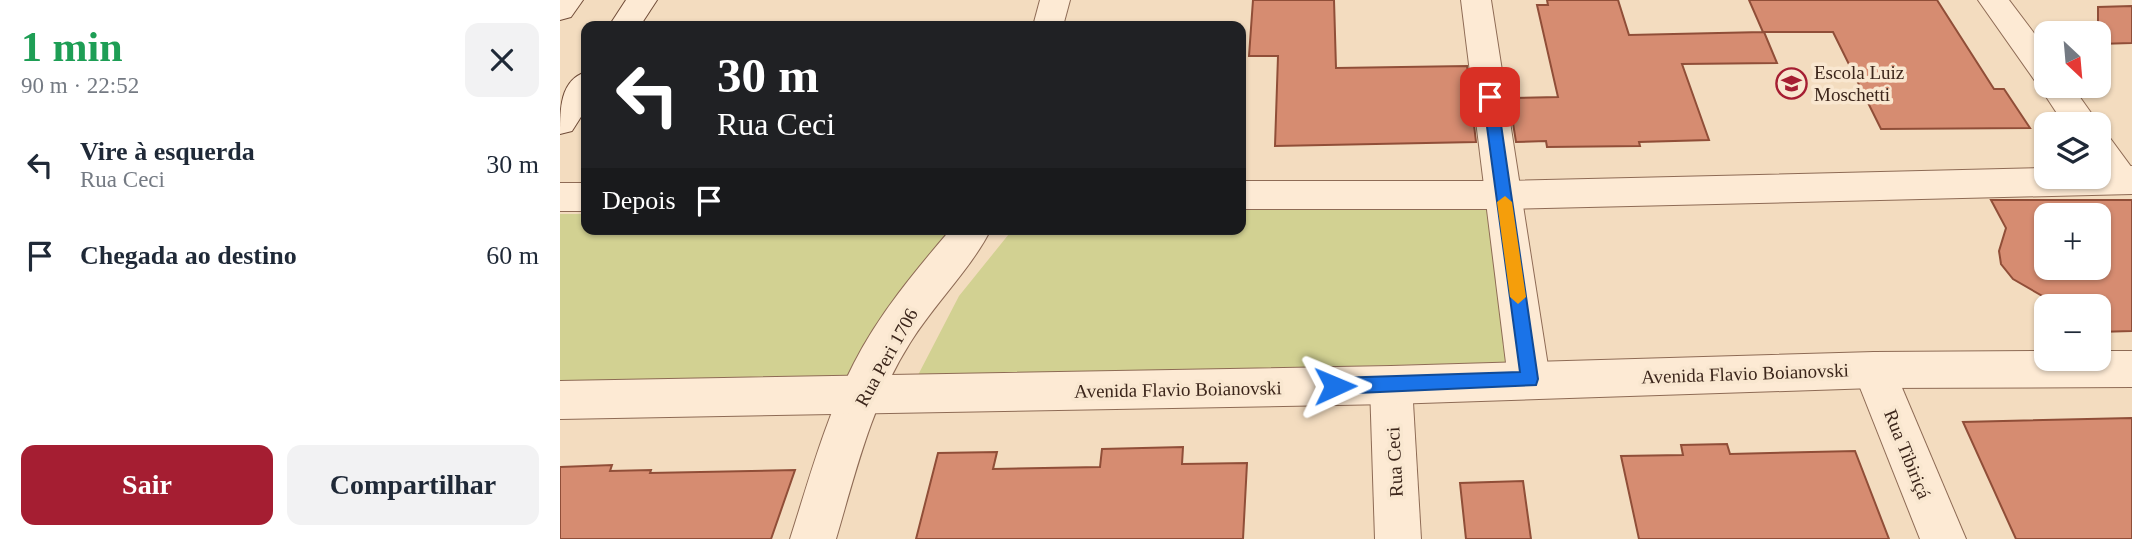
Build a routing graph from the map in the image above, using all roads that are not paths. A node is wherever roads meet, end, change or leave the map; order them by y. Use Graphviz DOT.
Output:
graph roads {
  1 [pos="568,0"];
  2 [pos="642,0"];
  3 [pos="1055,0"];
  4 [pos="1476,0"];
  5 [pos="1993,0"];
  6 [pos="560,10"];
  7 [pos="627,21"];
  8 [pos="1049,21"];
  9 [pos="2034,56"];
  10 [pos="581,90"];
  11 [pos="560,122"];
  12 [pos="2111,162"];
  13 [pos="2127,180"];
  14 [pos="1246,195"];
  15 [pos="1504,195"];
  16 [pos="560,197"];
  17 [pos="581,197"];
  18 [pos="968,235"];
  19 [pos="2132,369"];
  20 [pos="1874,370"];
  21 [pos="1530,379"];
  22 [pos="1391,385"];
  23 [pos="860,396"];
  24 [pos="560,400"];
  25 [pos="813,539"];
  26 [pos="1398,539"];
  27 [pos="1943,539"];
  1 -- 6 [label="street"];
  2 -- 7 [label="street"];
  3 -- 8 [label="street"];
  4 -- 15 [label="street"];
  5 -- 9 [label="street"];
  10 -- 11 [label="street"];
  12 -- 13 [label="street"];
  13 -- 15 [label="street"];
  14 -- 15 [label="street"];
  15 -- 21 [label="street"];
  16 -- 17 [label="street"];
  18 -- 23 [label="street, Rua Peri 1706"];
  19 -- 20 [label="street, Avenida Flavio Boianovski"];
  20 -- 21 [label="street, Avenida Flavio Boianovski"];
  20 -- 27 [label="street, Rua Tibiriçá"];
  21 -- 22 [label="street, Avenida Flavio Boianovski"];
  22 -- 23 [label="street, Avenida Flavio Boianovski"];
  22 -- 26 [label="street, Rua Ceci"];
  23 -- 24 [label="street, Avenida Flavio Boianovski"];
  23 -- 25 [label="street, Rua Peri 1706"];
}
